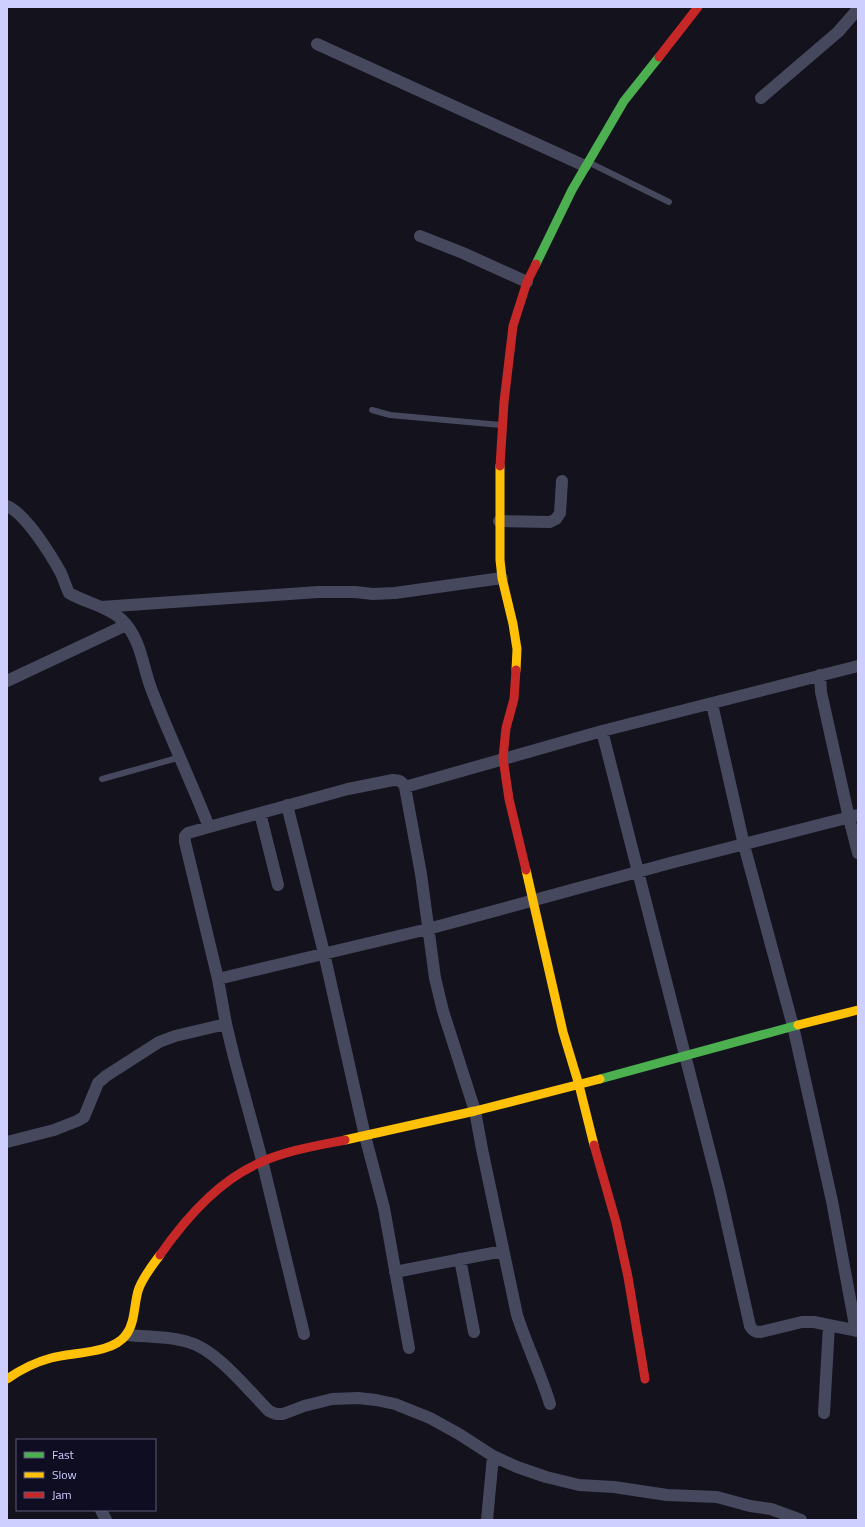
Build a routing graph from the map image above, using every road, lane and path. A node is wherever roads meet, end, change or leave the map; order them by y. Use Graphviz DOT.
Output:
graph roads {
  1 [pos="698,7"];
  2 [pos="858,9"];
  3 [pos="317,44"];
  4 [pos="761,98"];
  5 [pos="586,164"];
  6 [pos="670,202"];
  7 [pos="420,236"];
  8 [pos="527,282"];
  9 [pos="372,410"];
  10 [pos="502,425"];
  11 [pos="562,481"];
  12 [pos="7,506"];
  13 [pos="499,521"];
  14 [pos="502,578"];
  15 [pos="101,607"];
  16 [pos="126,625"];
  17 [pos="858,666"];
  18 [pos="820,675"];
  19 [pos="7,681"];
  20 [pos="712,704"];
  21 [pos="602,731"];
  22 [pos="181,757"];
  23 [pos="503,758"];
  24 [pos="102,779"];
  25 [pos="405,787"];
  26 [pos="287,805"];
  27 [pos="260,813"];
  28 [pos="853,816"];
  29 [pos="209,827"];
  30 [pos="744,844"];
  31 [pos="858,853"];
  32 [pos="639,873"];
  33 [pos="278,885"];
  34 [pos="533,902"];
  35 [pos="428,929"];
  36 [pos="324,953"];
  37 [pos="218,980"];
  38 [pos="858,1010"];
  39 [pos="226,1024"];
  40 [pos="792,1026"];
  41 [pos="685,1056"];
  42 [pos="579,1085"];
  43 [pos="475,1111"];
  44 [pos="365,1136"];
  45 [pos="7,1142"];
  46 [pos="262,1160"];
  47 [pos="503,1251"];
  48 [pos="460,1259"];
  49 [pos="395,1272"];
  50 [pos="854,1289"];
  51 [pos="829,1325"];
  52 [pos="857,1331"];
  53 [pos="474,1332"];
  54 [pos="304,1334"];
  55 [pos="128,1335"];
  56 [pos="409,1348"];
  57 [pos="7,1379"];
  58 [pos="645,1379"];
  59 [pos="550,1404"];
  60 [pos="824,1414"];
  61 [pos="493,1456"];
  62 [pos="102,1511"];
  63 [pos="106,1520"];
  64 [pos="487,1520"];
  65 [pos="801,1520"];
  1 -- 5 [label="street"];
  2 -- 4 [label="street"];
  3 -- 5 [label="street"];
  5 -- 6 [label="lane"];
  5 -- 8 [label="street"];
  7 -- 8 [label="street"];
  8 -- 10 [label="street"];
  9 -- 10 [label="lane"];
  10 -- 13 [label="street"];
  11 -- 13 [label="street"];
  12 -- 15 [label="street"];
  13 -- 14 [label="street"];
  14 -- 15 [label="street"];
  14 -- 23 [label="street"];
  15 -- 16 [label="street"];
  16 -- 19 [label="street"];
  16 -- 22 [label="street"];
  17 -- 18 [label="street"];
  18 -- 20 [label="street"];
  18 -- 28 [label="street"];
  20 -- 21 [label="street"];
  20 -- 30 [label="street"];
  21 -- 23 [label="street"];
  21 -- 32 [label="street"];
  22 -- 24 [label="lane"];
  22 -- 29 [label="street"];
  23 -- 25 [label="street"];
  23 -- 34 [label="street"];
  25 -- 26 [label="street"];
  25 -- 35 [label="street"];
  26 -- 27 [label="street"];
  26 -- 36 [label="street"];
  27 -- 29 [label="street"];
  27 -- 33 [label="street"];
  28 -- 30 [label="street"];
  28 -- 31 [label="street"];
  29 -- 37 [label="street"];
  30 -- 32 [label="street"];
  30 -- 40 [label="street"];
  32 -- 34 [label="street"];
  32 -- 41 [label="street"];
  34 -- 35 [label="street"];
  34 -- 42 [label="street"];
  35 -- 36 [label="street"];
  35 -- 43 [label="street"];
  36 -- 37 [label="street"];
  36 -- 44 [label="street"];
  37 -- 39 [label="street"];
  38 -- 40 [label="street"];
  39 -- 45 [label="street"];
  39 -- 46 [label="street"];
  40 -- 41 [label="street"];
  40 -- 50 [label="street"];
  41 -- 42 [label="street"];
  41 -- 51 [label="street"];
  42 -- 43 [label="street"];
  42 -- 58 [label="street"];
  43 -- 44 [label="street"];
  43 -- 47 [label="street"];
  44 -- 46 [label="street"];
  44 -- 49 [label="street"];
  46 -- 54 [label="street"];
  46 -- 55 [label="street"];
  47 -- 48 [label="street"];
  47 -- 59 [label="street"];
  48 -- 49 [label="street"];
  48 -- 53 [label="street"];
  49 -- 56 [label="street"];
  50 -- 52 [label="street"];
  51 -- 52 [label="street"];
  51 -- 60 [label="street"];
  55 -- 57 [label="street"];
  55 -- 61 [label="street"];
  61 -- 64 [label="street"];
  61 -- 65 [label="street"];
  62 -- 63 [label="street"];
}
